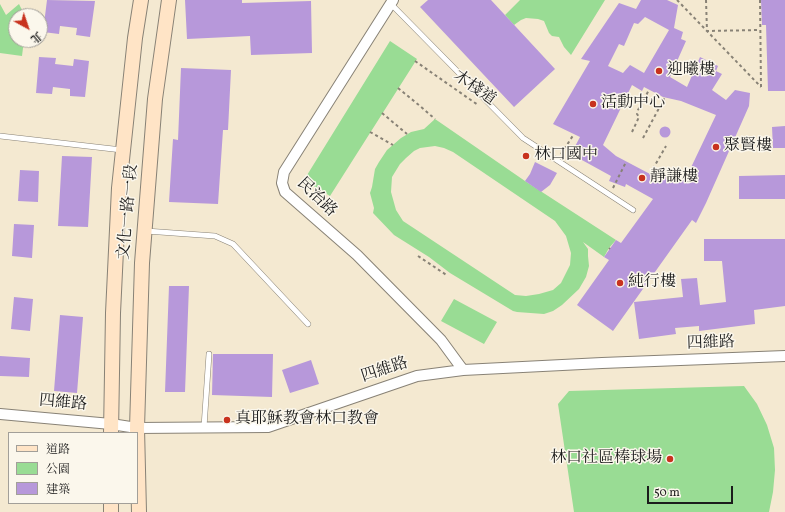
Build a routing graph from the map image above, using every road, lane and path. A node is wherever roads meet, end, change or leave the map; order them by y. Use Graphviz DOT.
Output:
graph roads {
  1 [pos="141,0"];
  2 [pos="169,0"];
  3 [pos="677,0"];
  4 [pos="706,0"];
  5 [pos="760,0"];
  6 [pos="392,2"];
  7 [pos="760,30"];
  8 [pos="707,31"];
  9 [pos="415,61"];
  10 [pos="398,88"];
  11 [pos="649,90"];
  12 [pos="665,97"];
  13 [pos="480,107"];
  14 [pos="382,113"];
  15 [pos="435,119"];
  16 [pos="649,127"];
  17 [pos="652,128"];
  18 [pos="370,132"];
  19 [pos="632,132"];
  20 [pos="407,134"];
  21 [pos="574,134"];
  22 [pos="0,136"];
  23 [pos="643,138"];
  24 [pos="0,142"];
  25 [pos="393,145"];
  26 [pos="666,146"];
  27 [pos="122,150"];
  28 [pos="557,160"];
  29 [pos="626,162"];
  30 [pos="650,174"];
  31 [pos="610,195"];
  32 [pos="633,210"];
  33 [pos="145,231"];
  34 [pos="418,256"];
  35 [pos="448,276"];
  36 [pos="308,324"];
  37 [pos="209,354"];
  38 [pos="785,356"];
  39 [pos="463,370"];
  40 [pos="0,414"];
  41 [pos="204,427"];
  42 [pos="111,428"];
  43 [pos="137,428"];
  44 [pos="137,432"];
  45 [pos="138,470"];
  46 [pos="139,512"];
  1 -- 27 [label="main road, 文化一路一段"];
  2 -- 33 [label="main road, 文化一路一段"];
  3 -- 8 [label="path"];
  4 -- 8 [label="path"];
  5 -- 7 [label="path"];
  6 -- 28 [label="lane"];
  6 -- 39 [label="street, 民治路"];
  7 -- 8 [label="path"];
  7 -- 8 [label="path"];
  9 -- 13 [label="path, 木棧道"];
  10 -- 15 [label="path"];
  11 -- 19 [label="path"];
  12 -- 16 [label="path"];
  14 -- 20 [label="path"];
  16 -- 17 [label="path"];
  16 -- 23 [label="path"];
  18 -- 25 [label="path"];
  21 -- 28 [label="path"];
  22 -- 24 [label="lane"];
  22 -- 27 [label="lane"];
  26 -- 30 [label="path"];
  27 -- 42 [label="main road, 文化一路一段"];
  28 -- 31 [label="lane"];
  29 -- 31 [label="path"];
  31 -- 32 [label="lane"];
  33 -- 36 [label="lane"];
  33 -- 43 [label="main road, 文化一路一段"];
  34 -- 35 [label="path"];
  37 -- 41 [label="lane"];
  38 -- 39 [label="street, 四維路"];
  39 -- 41 [label="street, 四維路"];
  40 -- 42 [label="street, 四維路"];
  41 -- 43 [label="street, 四維路"];
  42 -- 43 [label="street, 四維路"];
  43 -- 44 [label="main road, 文化一路一段"];
  45 -- 46 [label="main road, 文化一路一段"];
}
